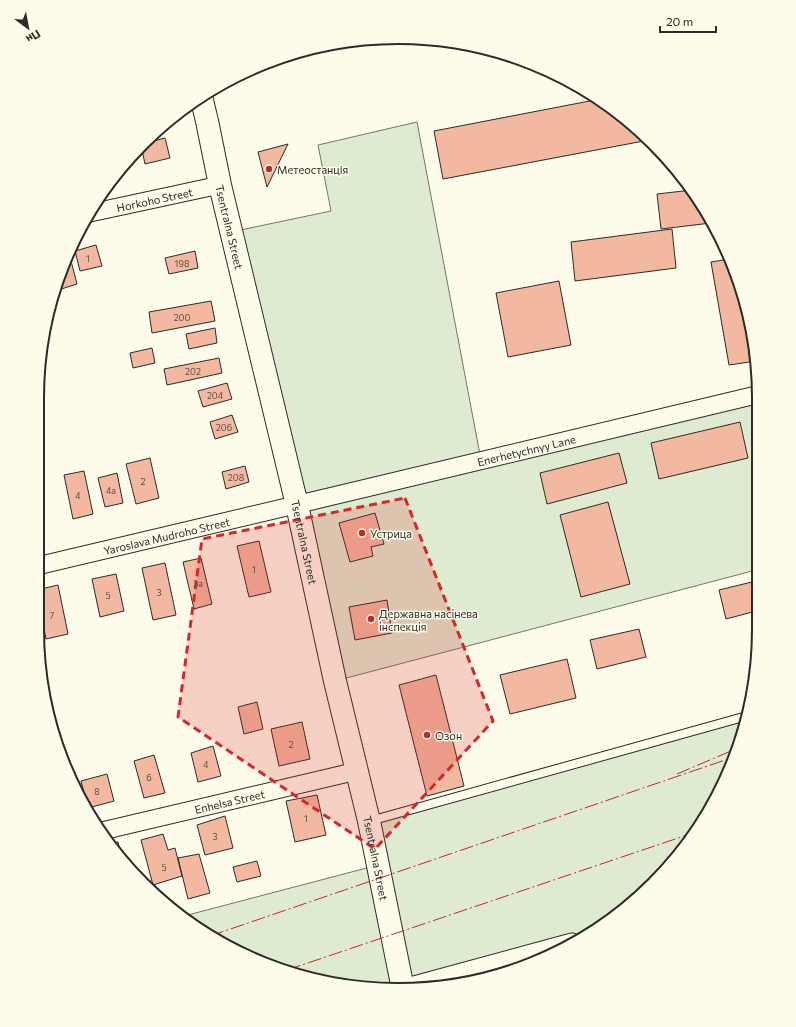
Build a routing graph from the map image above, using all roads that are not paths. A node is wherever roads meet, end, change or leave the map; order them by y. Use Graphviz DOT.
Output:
graph roads {
  1 [pos="202,103"];
  2 [pos="220,185"];
  3 [pos="97,211"];
  4 [pos="752,396"];
  5 [pos="297,505"];
  6 [pos="44,564"];
  7 [pos="741,718"];
  8 [pos="357,771"];
  9 [pos="369,821"];
  10 [pos="107,830"];
  11 [pos="551,948"];
  12 [pos="429,981"];
  13 [pos="400,983"];
  1 -- 2 [label="main road, Tsentralna Street"];
  2 -- 3 [label="street, Horkoho Street"];
  2 -- 5 [label="main road, Tsentralna Street"];
  4 -- 5 [label="street, Enerhetychnyy Lane"];
  5 -- 6 [label="street, Yaroslava Mudroho Street"];
  5 -- 8 [label="main road, Tsentralna Street"];
  7 -- 9 [label="lane"];
  8 -- 9 [label="main road, Tsentralna Street"];
  8 -- 10 [label="street, Enhelsa Street"];
  9 -- 13 [label="main road, Tsentralna Street"];
  11 -- 12 [label="street"];
}
